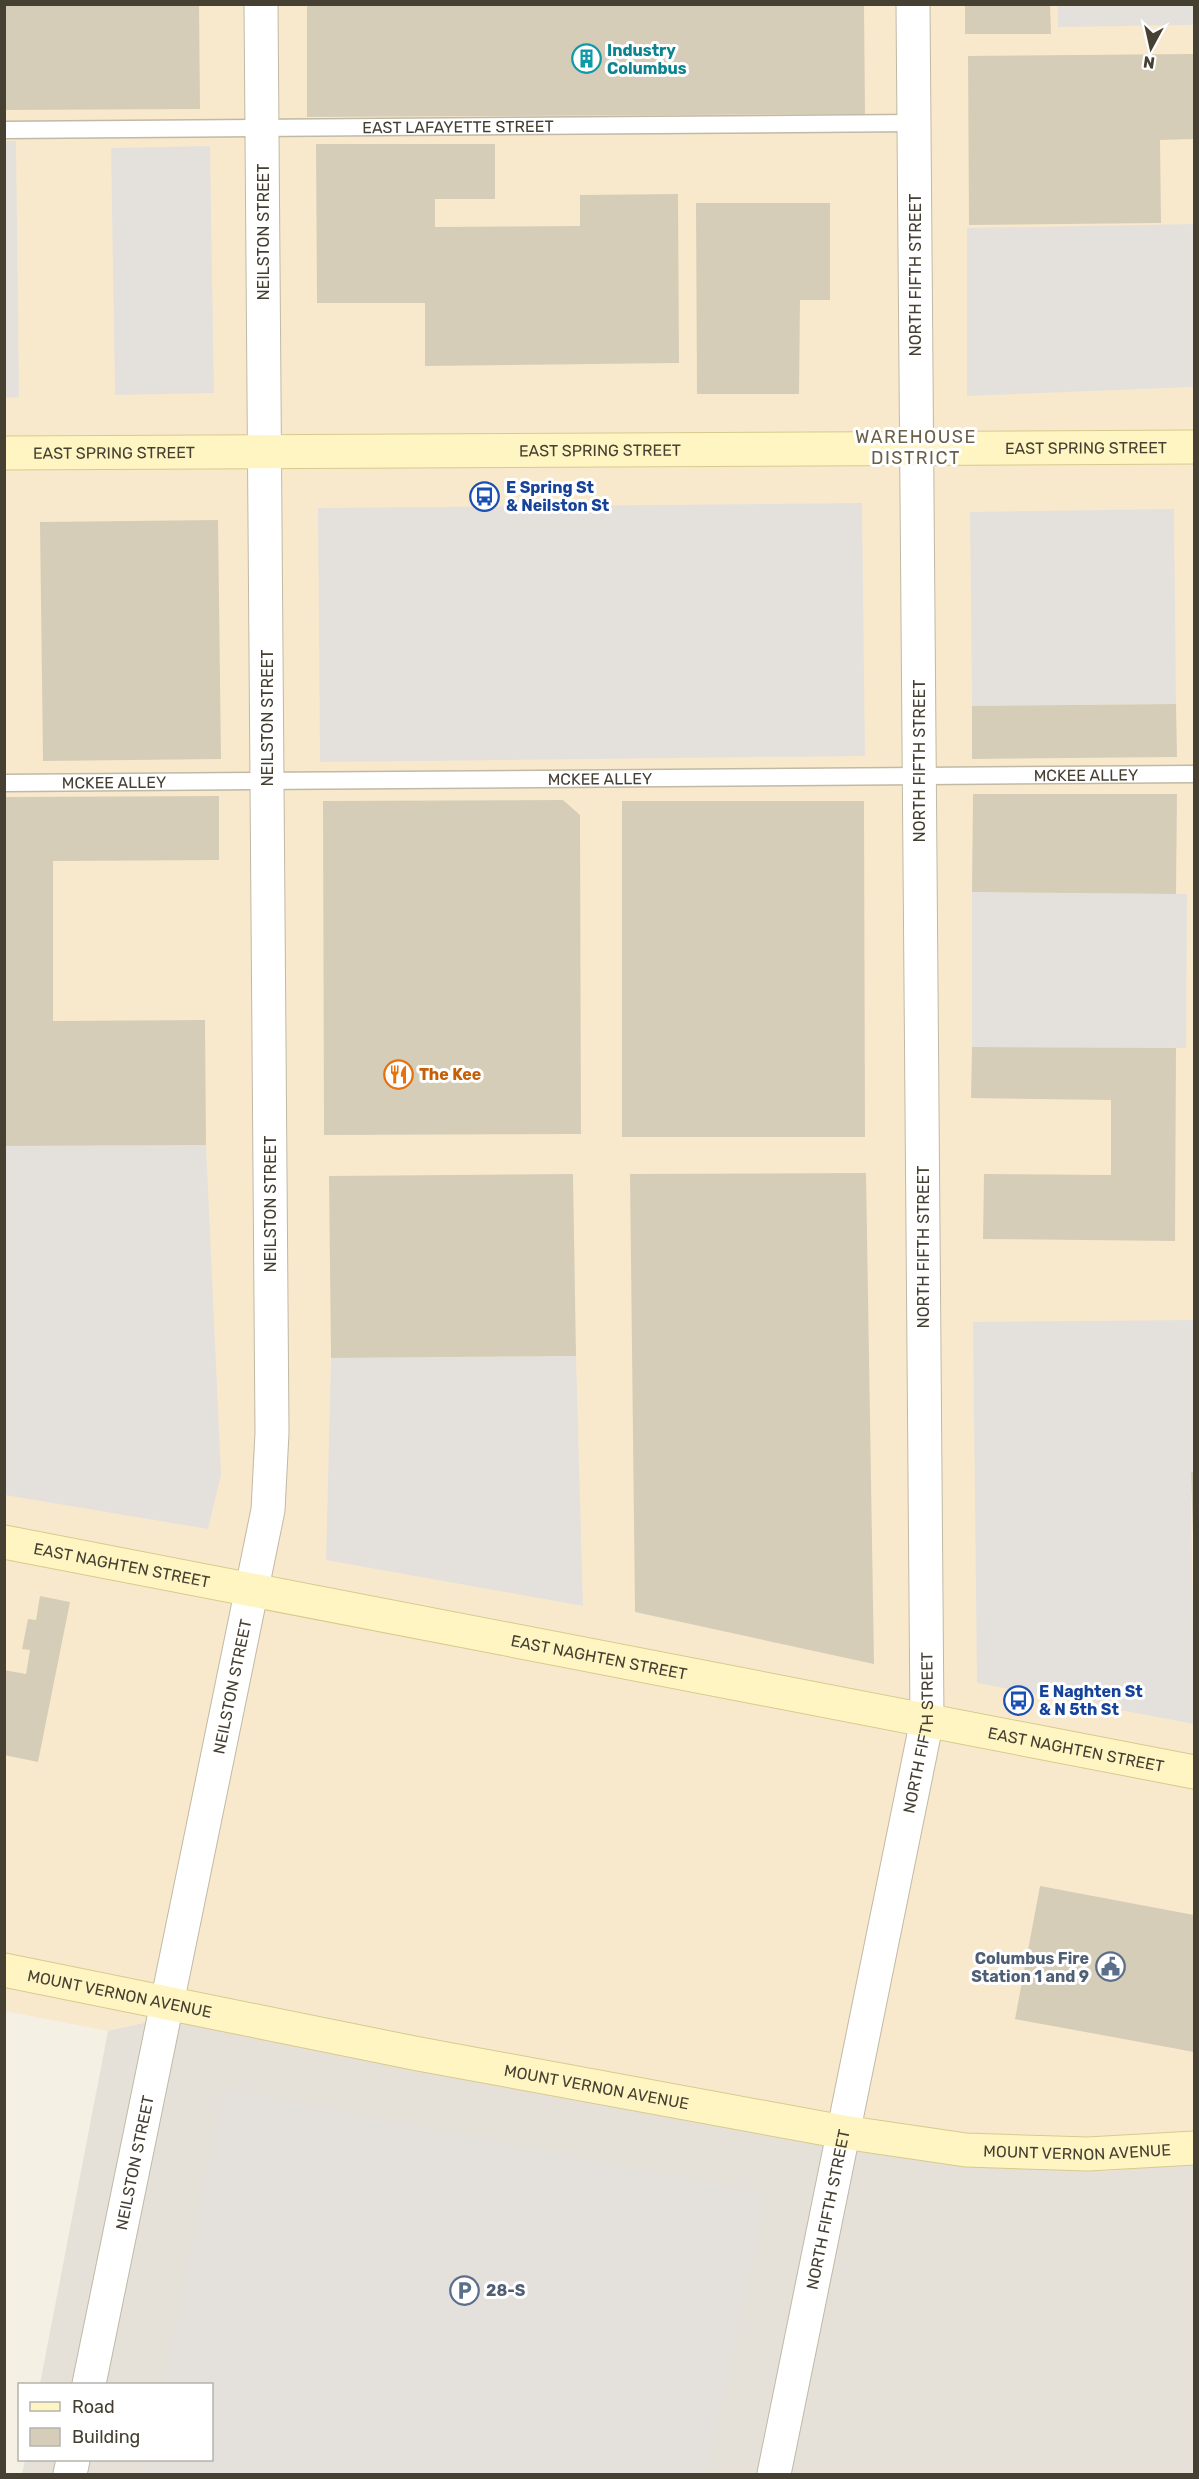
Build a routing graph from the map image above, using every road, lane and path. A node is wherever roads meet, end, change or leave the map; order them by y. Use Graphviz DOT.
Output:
graph roads {
  1 [pos="261,4"];
  2 [pos="913,4"];
  3 [pos="914,123"];
  4 [pos="262,128"];
  5 [pos="4,130"];
  6 [pos="916,447"];
  7 [pos="1194,447"];
  8 [pos="265,452"];
  9 [pos="4,453"];
  10 [pos="1194,774"];
  11 [pos="919,777"];
  12 [pos="267,781"];
  13 [pos="4,783"];
  14 [pos="4,1542"];
  15 [pos="253,1590"];
  16 [pos="927,1720"];
  17 [pos="1194,1772"];
  18 [pos="4,1970"];
  19 [pos="168,2001"];
  20 [pos="843,2132"];
  21 [pos="1194,2148"];
  22 [pos="88,2383"];
  23 [pos="774,2475"];
  1 -- 4 [label="street, NEILSTON STREET"];
  2 -- 3 [label="street, NORTH FIFTH STREET"];
  3 -- 4 [label="lane, EAST LAFAYETTE STREET"];
  3 -- 6 [label="street, NORTH FIFTH STREET"];
  4 -- 5 [label="lane, EAST LAFAYETTE STREET"];
  4 -- 8 [label="street, NEILSTON STREET"];
  6 -- 7 [label="main road, EAST SPRING STREET"];
  6 -- 8 [label="main road, EAST SPRING STREET"];
  6 -- 11 [label="street, NORTH FIFTH STREET"];
  8 -- 9 [label="main road, EAST SPRING STREET"];
  8 -- 12 [label="street, NEILSTON STREET"];
  10 -- 11 [label="lane, MCKEE ALLEY"];
  11 -- 12 [label="lane, MCKEE ALLEY"];
  11 -- 16 [label="street, NORTH FIFTH STREET"];
  12 -- 13 [label="lane, MCKEE ALLEY"];
  12 -- 15 [label="street, NEILSTON STREET"];
  14 -- 15 [label="main road, EAST NAGHTEN STREET"];
  15 -- 16 [label="main road, EAST NAGHTEN STREET"];
  15 -- 19 [label="street, NEILSTON STREET"];
  16 -- 17 [label="main road, EAST NAGHTEN STREET"];
  16 -- 20 [label="street, NORTH FIFTH STREET"];
  18 -- 19 [label="main road, MOUNT VERNON AVENUE"];
  19 -- 20 [label="main road, MOUNT VERNON AVENUE"];
  19 -- 22 [label="street, NEILSTON STREET"];
  20 -- 21 [label="main road, MOUNT VERNON AVENUE"];
  20 -- 23 [label="street, NORTH FIFTH STREET"];
}
